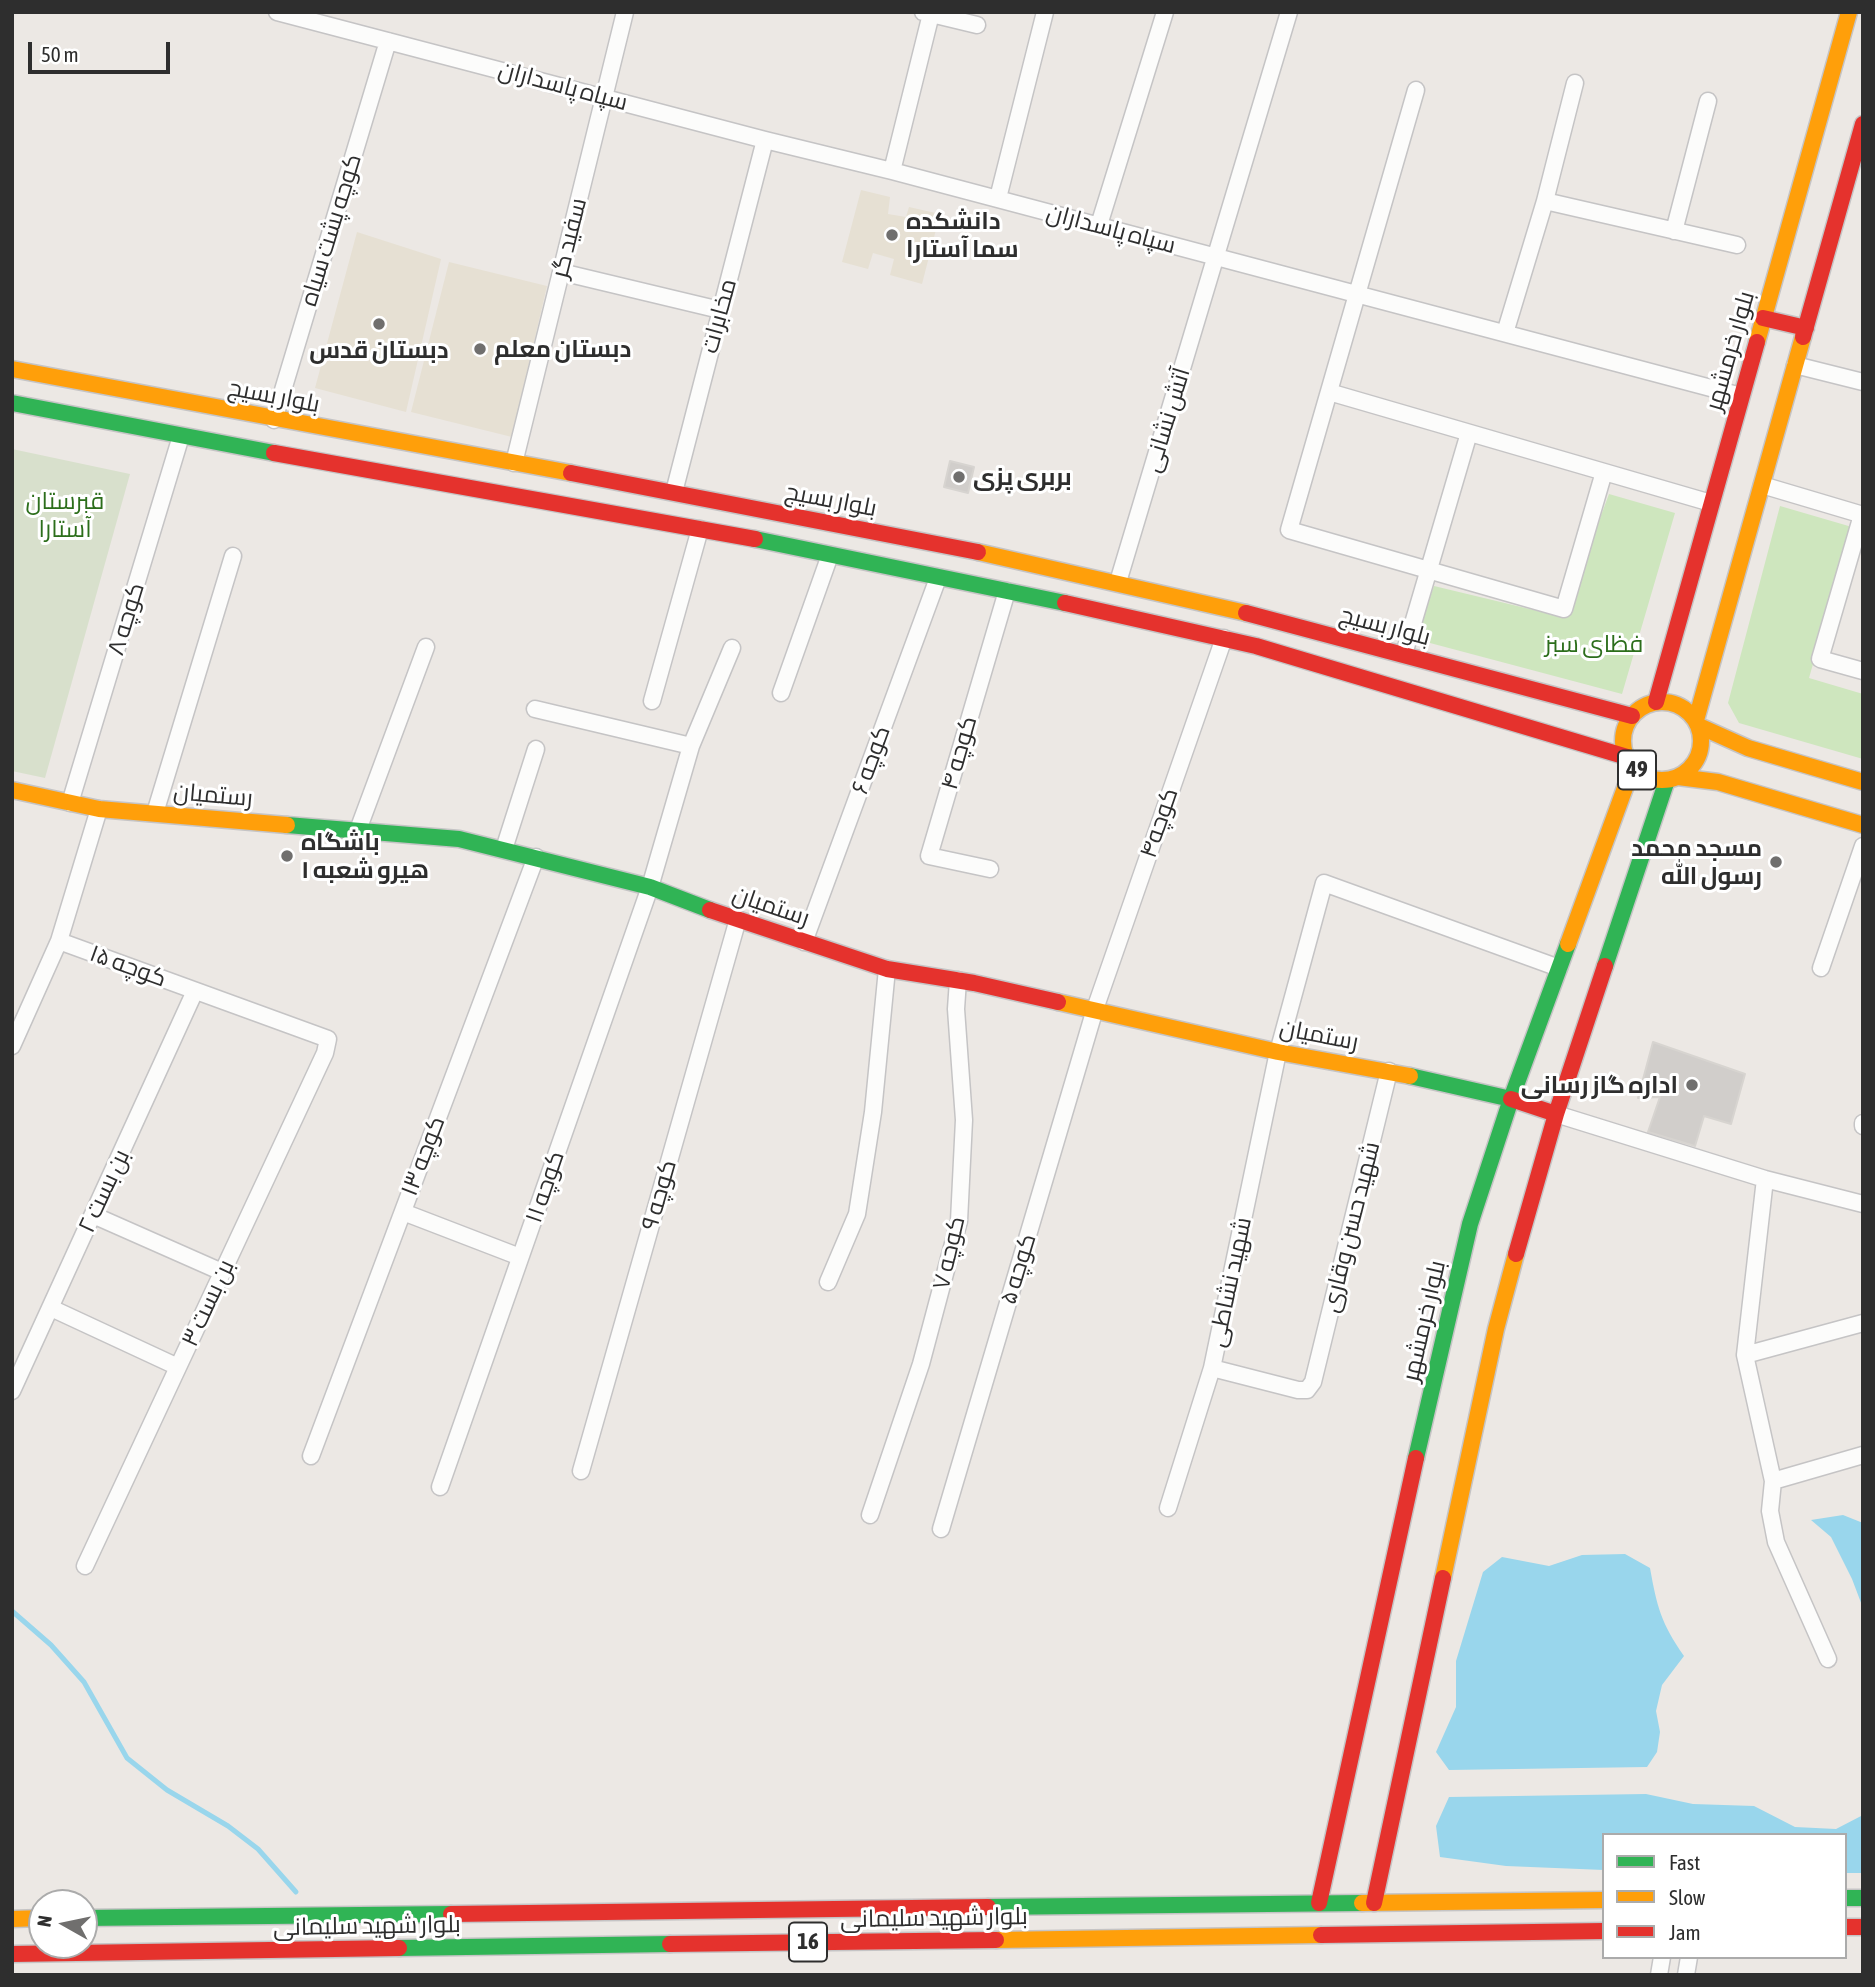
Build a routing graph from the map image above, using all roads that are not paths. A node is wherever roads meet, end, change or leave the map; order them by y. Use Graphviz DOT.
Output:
graph roads {
  1 [pos="277,12"];
  2 [pos="625,12"];
  3 [pos="1045,12"];
  4 [pos="1165,12"];
  5 [pos="1289,12"];
  6 [pos="1849,12"];
  7 [pos="927,13"];
  8 [pos="303,16"];
  9 [pos="977,25"];
  10 [pos="387,41"];
  11 [pos="1575,83"];
  12 [pos="1416,90"];
  13 [pos="604,97"];
  14 [pos="1708,101"];
  15 [pos="1863,124"];
  16 [pos="765,140"];
  17 [pos="892,170"];
  18 [pos="998,198"];
  19 [pos="1545,201"];
  20 [pos="1099,225"];
  21 [pos="1674,231"];
  22 [pos="1737,245"];
  23 [pos="1216,257"];
  24 [pos="561,272"];
  25 [pos="1357,295"];
  26 [pos="720,310"];
  27 [pos="1763,318"];
  28 [pos="1806,328"];
  29 [pos="1505,333"];
  30 [pos="1795,365"];
  31 [pos="12,369"];
  32 [pos="1863,382"];
  33 [pos="1329,392"];
  34 [pos="1741,396"];
  35 [pos="12,403"];
  36 [pos="274,419"];
  37 [pos="1468,433"];
  38 [pos="181,436"];
  39 [pos="514,463"];
  40 [pos="1604,472"];
  41 [pos="1762,485"];
  42 [pos="674,492"];
  43 [pos="506,494"];
  44 [pos="1711,503"];
  45 [pos="1862,515"];
  46 [pos="699,529"];
  47 [pos="830,555"];
  48 [pos="233,556"];
  49 [pos="1429,570"];
  50 [pos="938,578"];
  51 [pos="1118,582"];
  52 [pos="1007,591"];
  53 [pos="1106,611"];
  54 [pos="1224,638"];
  55 [pos="426,647"];
  56 [pos="732,648"];
  57 [pos="1404,654"];
  58 [pos="1863,671"];
  59 [pos="781,693"];
  60 [pos="652,701"];
  61 [pos="1656,702"];
  62 [pos="535,709"];
  63 [pos="1632,716"];
  64 [pos="1697,723"];
  65 [pos="691,746"];
  66 [pos="536,749"];
  67 [pos="1630,761"];
  68 [pos="1672,778"];
  69 [pos="1863,782"];
  70 [pos="12,790"];
  71 [pos="70,803"];
  72 [pos="99,809"];
  73 [pos="155,813"];
  74 [pos="1863,825"];
  75 [pos="358,830"];
  76 [pos="1863,846"];
  77 [pos="504,849"];
  78 [pos="536,857"];
  79 [pos="990,869"];
  80 [pos="650,887"];
  81 [pos="738,919"];
  82 [pos="59,941"];
  83 [pos="804,942"];
  84 [pos="1559,968"];
  85 [pos="1821,968"];
  86 [pos="887,969"];
  87 [pos="958,980"];
  88 [pos="195,990"];
  89 [pos="1095,1009"];
  90 [pos="328,1039"];
  91 [pos="12,1046"];
  92 [pos="1278,1052"];
  93 [pos="1389,1071"];
  94 [pos="1511,1100"];
  95 [pos="1556,1114"];
  96 [pos="1765,1179"];
  97 [pos="1863,1204"];
  98 [pos="403,1212"];
  99 [pos="93,1215"];
  100 [pos="520,1257"];
  101 [pos="222,1272"];
  102 [pos="828,1282"];
  103 [pos="51,1308"];
  104 [pos="1863,1323"];
  105 [pos="1745,1355"];
  106 [pos="178,1367"];
  107 [pos="1212,1368"];
  108 [pos="12,1391"];
  109 [pos="1863,1455"];
  110 [pos="311,1456"];
  111 [pos="580,1471"];
  112 [pos="1773,1481"];
  113 [pos="440,1487"];
  114 [pos="1168,1508"];
  115 [pos="870,1515"];
  116 [pos="941,1529"];
  117 [pos="85,1566"];
  118 [pos="1828,1659"];
  119 [pos="1602,1900"];
  120 [pos="1319,1903"];
  121 [pos="1374,1903"];
  122 [pos="98,1918"];
  123 [pos="1602,1931"];
  124 [pos="12,1954"];
  1 -- 8 [label="street, سپاه پاسداران"];
  2 -- 13 [label="street, سفید گر"];
  3 -- 18 [label="street"];
  4 -- 20 [label="street"];
  5 -- 23 [label="street, آتش نشانی"];
  6 -- 27 [label="main road, بلوار خرمشهر"];
  7 -- 9 [label="street"];
  7 -- 17 [label="street"];
  8 -- 10 [label="street, سپاه پاسداران"];
  10 -- 13 [label="street, سپاه پاسداران"];
  10 -- 36 [label="street, کوچه پشت سیاه"];
  11 -- 19 [label="street"];
  12 -- 25 [label="street"];
  13 -- 16 [label="street, سپاه پاسداران"];
  13 -- 24 [label="street, سفید گر"];
  14 -- 21 [label="street"];
  15 -- 28 [label="main road"];
  16 -- 17 [label="street, سپاه پاسداران"];
  16 -- 26 [label="street, مخابرات"];
  17 -- 18 [label="street, سپاه پاسداران"];
  18 -- 20 [label="street, سپاه پاسداران"];
  19 -- 21 [label="street"];
  19 -- 29 [label="street"];
  20 -- 23 [label="street, سپاه پاسداران"];
  21 -- 22 [label="street"];
  23 -- 25 [label="street, سپاه پاسداران"];
  23 -- 51 [label="street, آتش نشانی"];
  24 -- 26 [label="street"];
  24 -- 39 [label="street, سفید گر"];
  25 -- 29 [label="street, سپاه پاسداران"];
  25 -- 33 [label="street"];
  26 -- 42 [label="street, مخابرات"];
  27 -- 28 [label="main road"];
  27 -- 34 [label="main road, بلوار خرمشهر"];
  28 -- 30 [label="main road"];
  29 -- 34 [label="street, سپاه پاسداران"];
  30 -- 32 [label="street"];
  30 -- 41 [label="main road"];
  31 -- 36 [label="main road, بلوار بسیج / 49"];
  33 -- 37 [label="street"];
  33 -- 49 [label="street"];
  34 -- 44 [label="main road, بلوار خرمشهر"];
  35 -- 38 [label="main road, 49"];
  36 -- 39 [label="main road, بلوار بسیج / 49"];
  37 -- 40 [label="street"];
  37 -- 49 [label="street"];
  38 -- 43 [label="main road, 49"];
  38 -- 71 [label="street, کوچه ۸"];
  39 -- 42 [label="main road, بلوار بسیج / 49"];
  39 -- 43 [label="main road"];
  40 -- 44 [label="street"];
  40 -- 49 [label="street"];
  41 -- 45 [label="street"];
  41 -- 64 [label="main road"];
  42 -- 51 [label="main road, بلوار بسیج / 49"];
  43 -- 46 [label="main road, 49"];
  44 -- 61 [label="main road, بلوار خرمشهر"];
  45 -- 58 [label="street"];
  46 -- 47 [label="main road, 49"];
  46 -- 60 [label="street"];
  47 -- 50 [label="main road, 49"];
  47 -- 59 [label="street"];
  48 -- 73 [label="street"];
  49 -- 57 [label="street"];
  50 -- 52 [label="main road, 49"];
  50 -- 83 [label="street, کوچه ۶"];
  51 -- 53 [label="main road"];
  51 -- 57 [label="main road, بلوار بسیج / 49"];
  52 -- 53 [label="main road, 49"];
  52 -- 79 [label="street, کوچه ۴"];
  53 -- 54 [label="main road, 49"];
  54 -- 67 [label="main road, 49"];
  54 -- 89 [label="street, کوچه۴"];
  55 -- 75 [label="street"];
  56 -- 65 [label="street, کوچه ۱۱"];
  57 -- 63 [label="main road, بلوار بسیج / 49"];
  61 -- 63 [label="main road, 49"];
  61 -- 64 [label="main road"];
  62 -- 65 [label="street"];
  63 -- 67 [label="main road, 49"];
  64 -- 68 [label="main road, 49"];
  64 -- 69 [label="main road"];
  65 -- 80 [label="street, کوچه ۱۱"];
  66 -- 77 [label="street"];
  67 -- 68 [label="main road, 49"];
  67 -- 84 [label="main road, بلوار خرمشهر"];
  68 -- 74 [label="main road, 49"];
  68 -- 95 [label="main road"];
  70 -- 71 [label="main road, رستمیان"];
  71 -- 72 [label="main road, رستمیان"];
  72 -- 73 [label="main road, رستمیان"];
  72 -- 82 [label="street, کوچه ۱۵"];
  73 -- 75 [label="main road, رستمیان"];
  75 -- 77 [label="main road, رستمیان"];
  76 -- 85 [label="street"];
  77 -- 78 [label="main road, رستمیان"];
  78 -- 80 [label="main road, رستمیان"];
  78 -- 98 [label="street, کوچه ۱۳"];
  80 -- 81 [label="main road, رستمیان"];
  80 -- 100 [label="street, کوچه ۱۱"];
  81 -- 83 [label="main road, رستمیان"];
  81 -- 111 [label="street, کوچه ۹"];
  82 -- 88 [label="street, کوچه ۱۵"];
  82 -- 91 [label="street"];
  83 -- 86 [label="main road, رستمیان"];
  84 -- 92 [label="street, شهید نشاطی"];
  84 -- 94 [label="main road, بلوار خرمشهر"];
  86 -- 87 [label="main road, رستمیان"];
  86 -- 102 [label="street"];
  87 -- 89 [label="main road, رستمیان"];
  87 -- 115 [label="street, کوچه ۷"];
  88 -- 90 [label="street, کوچه ۱۵"];
  88 -- 99 [label="street, بن بست ۲"];
  89 -- 92 [label="main road, رستمیان"];
  89 -- 116 [label="street, کوچه ۵"];
  90 -- 101 [label="street, بن بست ۳"];
  92 -- 93 [label="main road, رستمیان"];
  92 -- 107 [label="street, شهید نشاطی"];
  93 -- 94 [label="main road, رستمیان"];
  93 -- 107 [label="street, شهید حسن وقاری"];
  94 -- 95 [label="main road, رستمیان"];
  94 -- 120 [label="main road, بلوار خرمشهر"];
  95 -- 96 [label="street"];
  95 -- 121 [label="main road"];
  96 -- 97 [label="street"];
  96 -- 105 [label="street"];
  98 -- 100 [label="street"];
  98 -- 110 [label="street, کوچه ۱۳"];
  99 -- 101 [label="street"];
  99 -- 103 [label="street, بن بست ۲"];
  100 -- 113 [label="street, کوچه ۱۱"];
  101 -- 106 [label="street, بن بست ۳"];
  103 -- 106 [label="street"];
  103 -- 108 [label="street, بن بست ۲"];
  104 -- 105 [label="street"];
  105 -- 112 [label="street"];
  106 -- 117 [label="street, بن بست ۳"];
  107 -- 114 [label="street, شهید نشاطی"];
  109 -- 112 [label="street"];
  112 -- 118 [label="street"];
  119 -- 121 [label="main road, بلوار شهید سلیمانی / 16"];
  120 -- 121 [label="main road, بلوار شهید سلیمانی / 16"];
  120 -- 122 [label="main road, بلوار شهید سلیمانی / 16"];
  123 -- 124 [label="main road, بلوار شهید سلیمانی / 16"];
}
